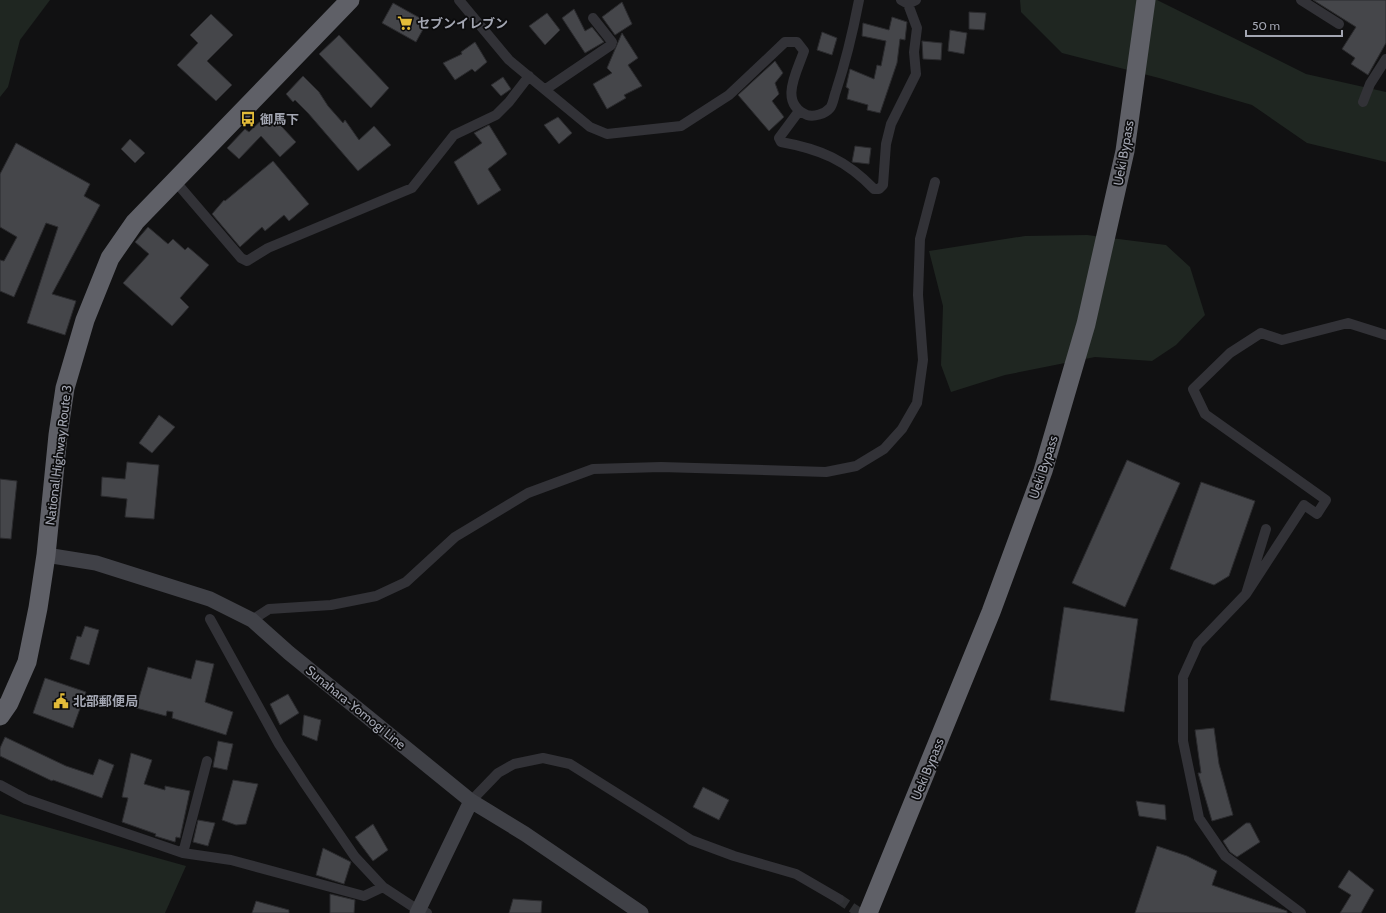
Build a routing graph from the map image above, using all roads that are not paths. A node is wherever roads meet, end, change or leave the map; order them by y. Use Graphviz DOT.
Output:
graph roads {
  1 [pos="350,0"];
  2 [pos="459,0"];
  3 [pos="859,0"];
  4 [pos="1146,0"];
  5 [pos="1301,0"];
  6 [pos="908,1"];
  7 [pos="593,18"];
  8 [pos="1339,24"];
  9 [pos="1386,59"];
  10 [pos="530,76"];
  11 [pos="546,89"];
  12 [pos="1363,102"];
  13 [pos="799,111"];
  14 [pos="175,181"];
  15 [pos="935,182"];
  16 [pos="1386,335"];
  17 [pos="1266,529"];
  18 [pos="46,555"];
  19 [pos="1246,594"];
  20 [pos="210,619"];
  21 [pos="252,620"];
  22 [pos="0,716"];
  23 [pos="207,761"];
  24 [pos="0,785"];
  25 [pos="472,801"];
  26 [pos="183,853"];
  27 [pos="383,887"];
  28 [pos="839,900"];
  29 [pos="421,912"];
  30 [pos="641,913"];
  31 [pos="868,913"];
  32 [pos="1301,913"];
  1 -- 14 [label="highway, National Highway Route 3"];
  2 -- 10 [label="street"];
  3 -- 13 [label="street"];
  4 -- 31 [label="highway, Ueki Bypass"];
  5 -- 8 [label="street"];
  6 -- 13 [label="street"];
  7 -- 11 [label="street"];
  9 -- 12 [label="street"];
  10 -- 11 [label="street"];
  10 -- 14 [label="street"];
  11 -- 13 [label="street"];
  14 -- 18 [label="highway, National Highway Route 3"];
  15 -- 21 [label="street"];
  16 -- 19 [label="street"];
  17 -- 19 [label="street"];
  18 -- 21 [label="main road, Sunahara-Yomogi Line"];
  18 -- 22 [label="highway, National Highway Route 3"];
  19 -- 32 [label="street"];
  20 -- 27 [label="street"];
  21 -- 25 [label="main road, Sunahara-Yomogi Line"];
  23 -- 26 [label="street"];
  24 -- 26 [label="street"];
  25 -- 28 [label="street"];
  25 -- 29 [label="main road"];
  25 -- 30 [label="main road, Sunahara-Yomogi Line"];
  26 -- 27 [label="street"];
  27 -- 29 [label="street"];
}
